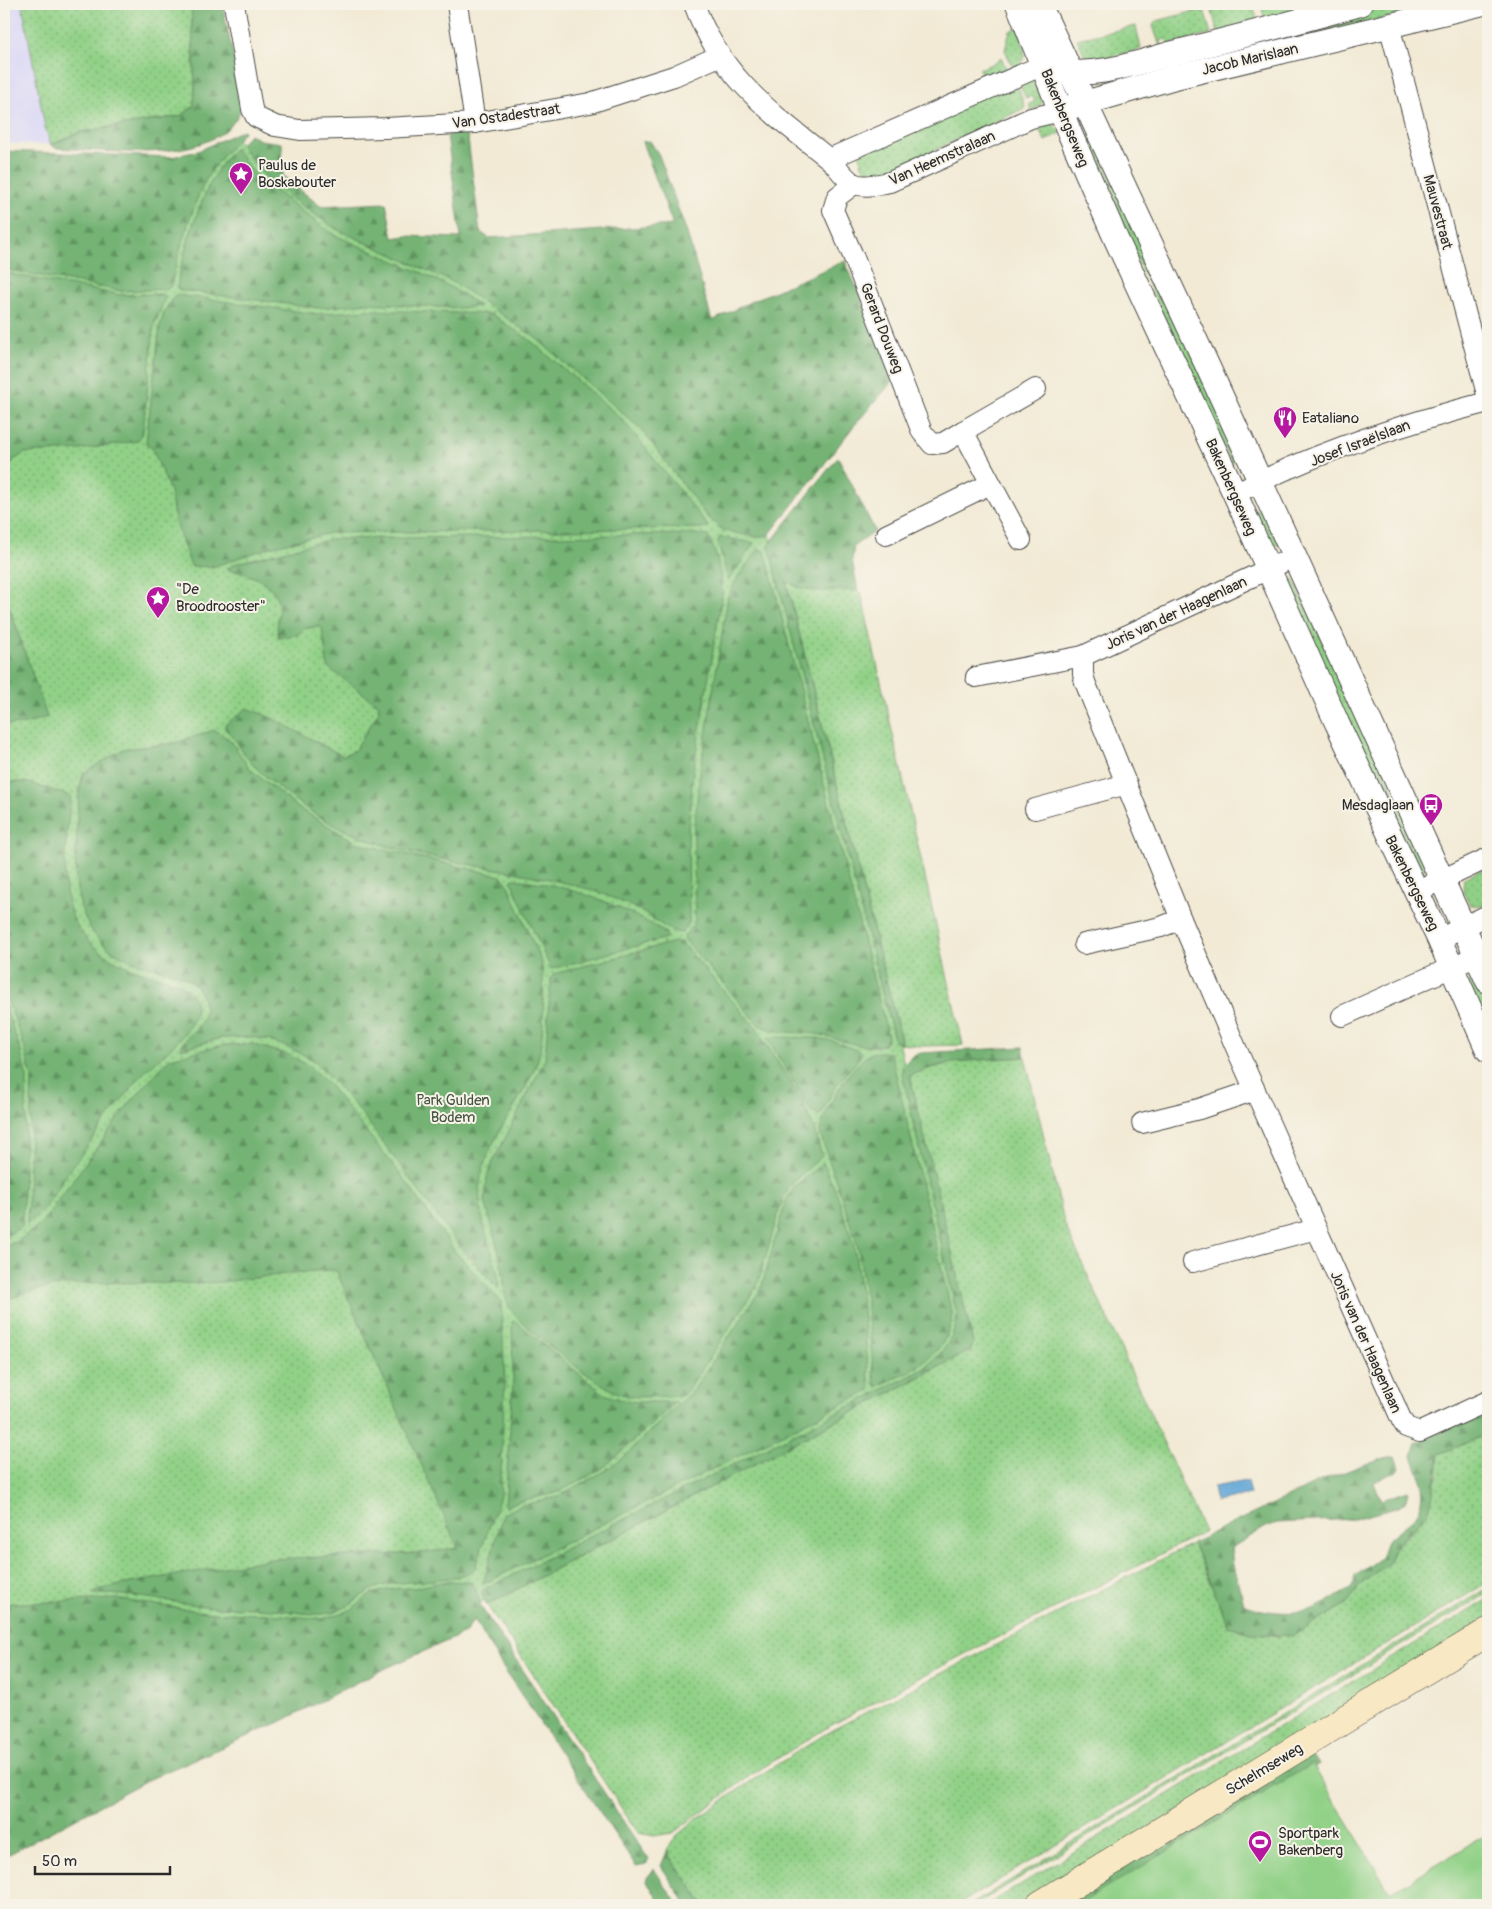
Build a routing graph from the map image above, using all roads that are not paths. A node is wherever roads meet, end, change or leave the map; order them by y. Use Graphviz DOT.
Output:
graph roads {
  1 [pos="234,4"];
  2 [pos="457,4"];
  3 [pos="694,4"];
  4 [pos="1018,4"];
  5 [pos="1039,4"];
  6 [pos="1360,4"];
  7 [pos="1479,4"];
  8 [pos="1439,8"];
  9 [pos="1389,26"];
  10 [pos="719,56"];
  11 [pos="1043,65"];
  12 [pos="1073,74"];
  13 [pos="1085,102"];
  14 [pos="1061,111"];
  15 [pos="475,123"];
  16 [pos="829,159"];
  17 [pos="854,184"];
  18 [pos="1036,390"];
  19 [pos="1488,398"];
  20 [pos="1488,402"];
  21 [pos="963,431"];
  22 [pos="1259,481"];
  23 [pos="990,484"];
  24 [pos="1235,494"];
  25 [pos="886,535"];
  26 [pos="1021,540"];
  27 [pos="1294,557"];
  28 [pos="1268,569"];
  29 [pos="1084,656"];
  30 [pos="976,677"];
  31 [pos="1127,784"];
  32 [pos="1034,809"];
  33 [pos="1488,858"];
  34 [pos="1441,880"];
  35 [pos="1416,892"];
  36 [pos="1488,915"];
  37 [pos="1181,920"];
  38 [pos="1463,927"];
  39 [pos="1439,938"];
  40 [pos="1084,944"];
  41 [pos="1477,956"];
  42 [pos="1452,967"];
  43 [pos="1488,981"];
  44 [pos="1342,1016"];
  45 [pos="1488,1050"];
  46 [pos="1255,1090"];
  47 [pos="1142,1123"];
  48 [pos="1316,1230"];
  49 [pos="1193,1262"];
  50 [pos="1488,1400"];
  51 [pos="1488,1632"];
  52 [pos="1040,1905"];
  1 -- 15 [label="street, Van Ostadestraat"];
  2 -- 15 [label="street"];
  3 -- 10 [label="street"];
  4 -- 11 [label="street, Bakenbergseweg"];
  5 -- 12 [label="street, Bakenbergseweg"];
  6 -- 12 [label="street, Jacob Marislaan"];
  7 -- 8 [label="street, Jacob Marislaan"];
  8 -- 9 [label="street, Jacob Marislaan"];
  9 -- 13 [label="street, Jacob Marislaan"];
  9 -- 19 [label="street, Mauvestraat"];
  10 -- 15 [label="street, Van Ostadestraat"];
  10 -- 16 [label="street"];
  11 -- 12 [label="street, Jacob Marislaan"];
  11 -- 14 [label="street, Bakenbergseweg"];
  11 -- 16 [label="street"];
  12 -- 13 [label="street, Bakenbergseweg"];
  13 -- 14 [label="street, Jacob Marislaan"];
  13 -- 22 [label="street, Bakenbergseweg"];
  14 -- 17 [label="street, Van Heemstralaan"];
  14 -- 24 [label="street, Bakenbergseweg"];
  16 -- 17 [label="street"];
  17 -- 21 [label="street, Gerard Douweg"];
  18 -- 21 [label="street, Gerard Douweg"];
  20 -- 22 [label="street, Josef Israëlslaan"];
  21 -- 23 [label="street"];
  22 -- 24 [label="street, Josef Israëlslaan"];
  22 -- 27 [label="street, Bakenbergseweg"];
  23 -- 25 [label="street"];
  23 -- 26 [label="street"];
  24 -- 28 [label="street, Bakenbergseweg"];
  27 -- 28 [label="street, Joris van der Haagenlaan"];
  27 -- 34 [label="street, Bakenbergseweg"];
  28 -- 29 [label="street, Joris van der Haagenlaan"];
  28 -- 35 [label="street, Bakenbergseweg"];
  29 -- 30 [label="street, Joris van der Haagenlaan"];
  29 -- 31 [label="street, Joris van der Haagenlaan"];
  31 -- 32 [label="street"];
  31 -- 37 [label="street, Joris van der Haagenlaan"];
  33 -- 34 [label="street"];
  34 -- 35 [label="street"];
  34 -- 38 [label="street, Bakenbergseweg"];
  35 -- 39 [label="street, Bakenbergseweg"];
  36 -- 38 [label="street"];
  37 -- 40 [label="street"];
  37 -- 46 [label="street, Joris van der Haagenlaan"];
  38 -- 39 [label="street"];
  38 -- 41 [label="street, Bakenbergseweg"];
  39 -- 42 [label="street, Bakenbergseweg"];
  41 -- 42 [label="street"];
  41 -- 43 [label="street, Bakenbergseweg"];
  42 -- 44 [label="street"];
  42 -- 45 [label="street, Bakenbergseweg"];
  46 -- 47 [label="street"];
  46 -- 48 [label="street, Joris van der Haagenlaan"];
  48 -- 49 [label="street"];
  48 -- 50 [label="street, Joris van der Haagenlaan"];
  51 -- 52 [label="main road, Schelmseweg"];
}
